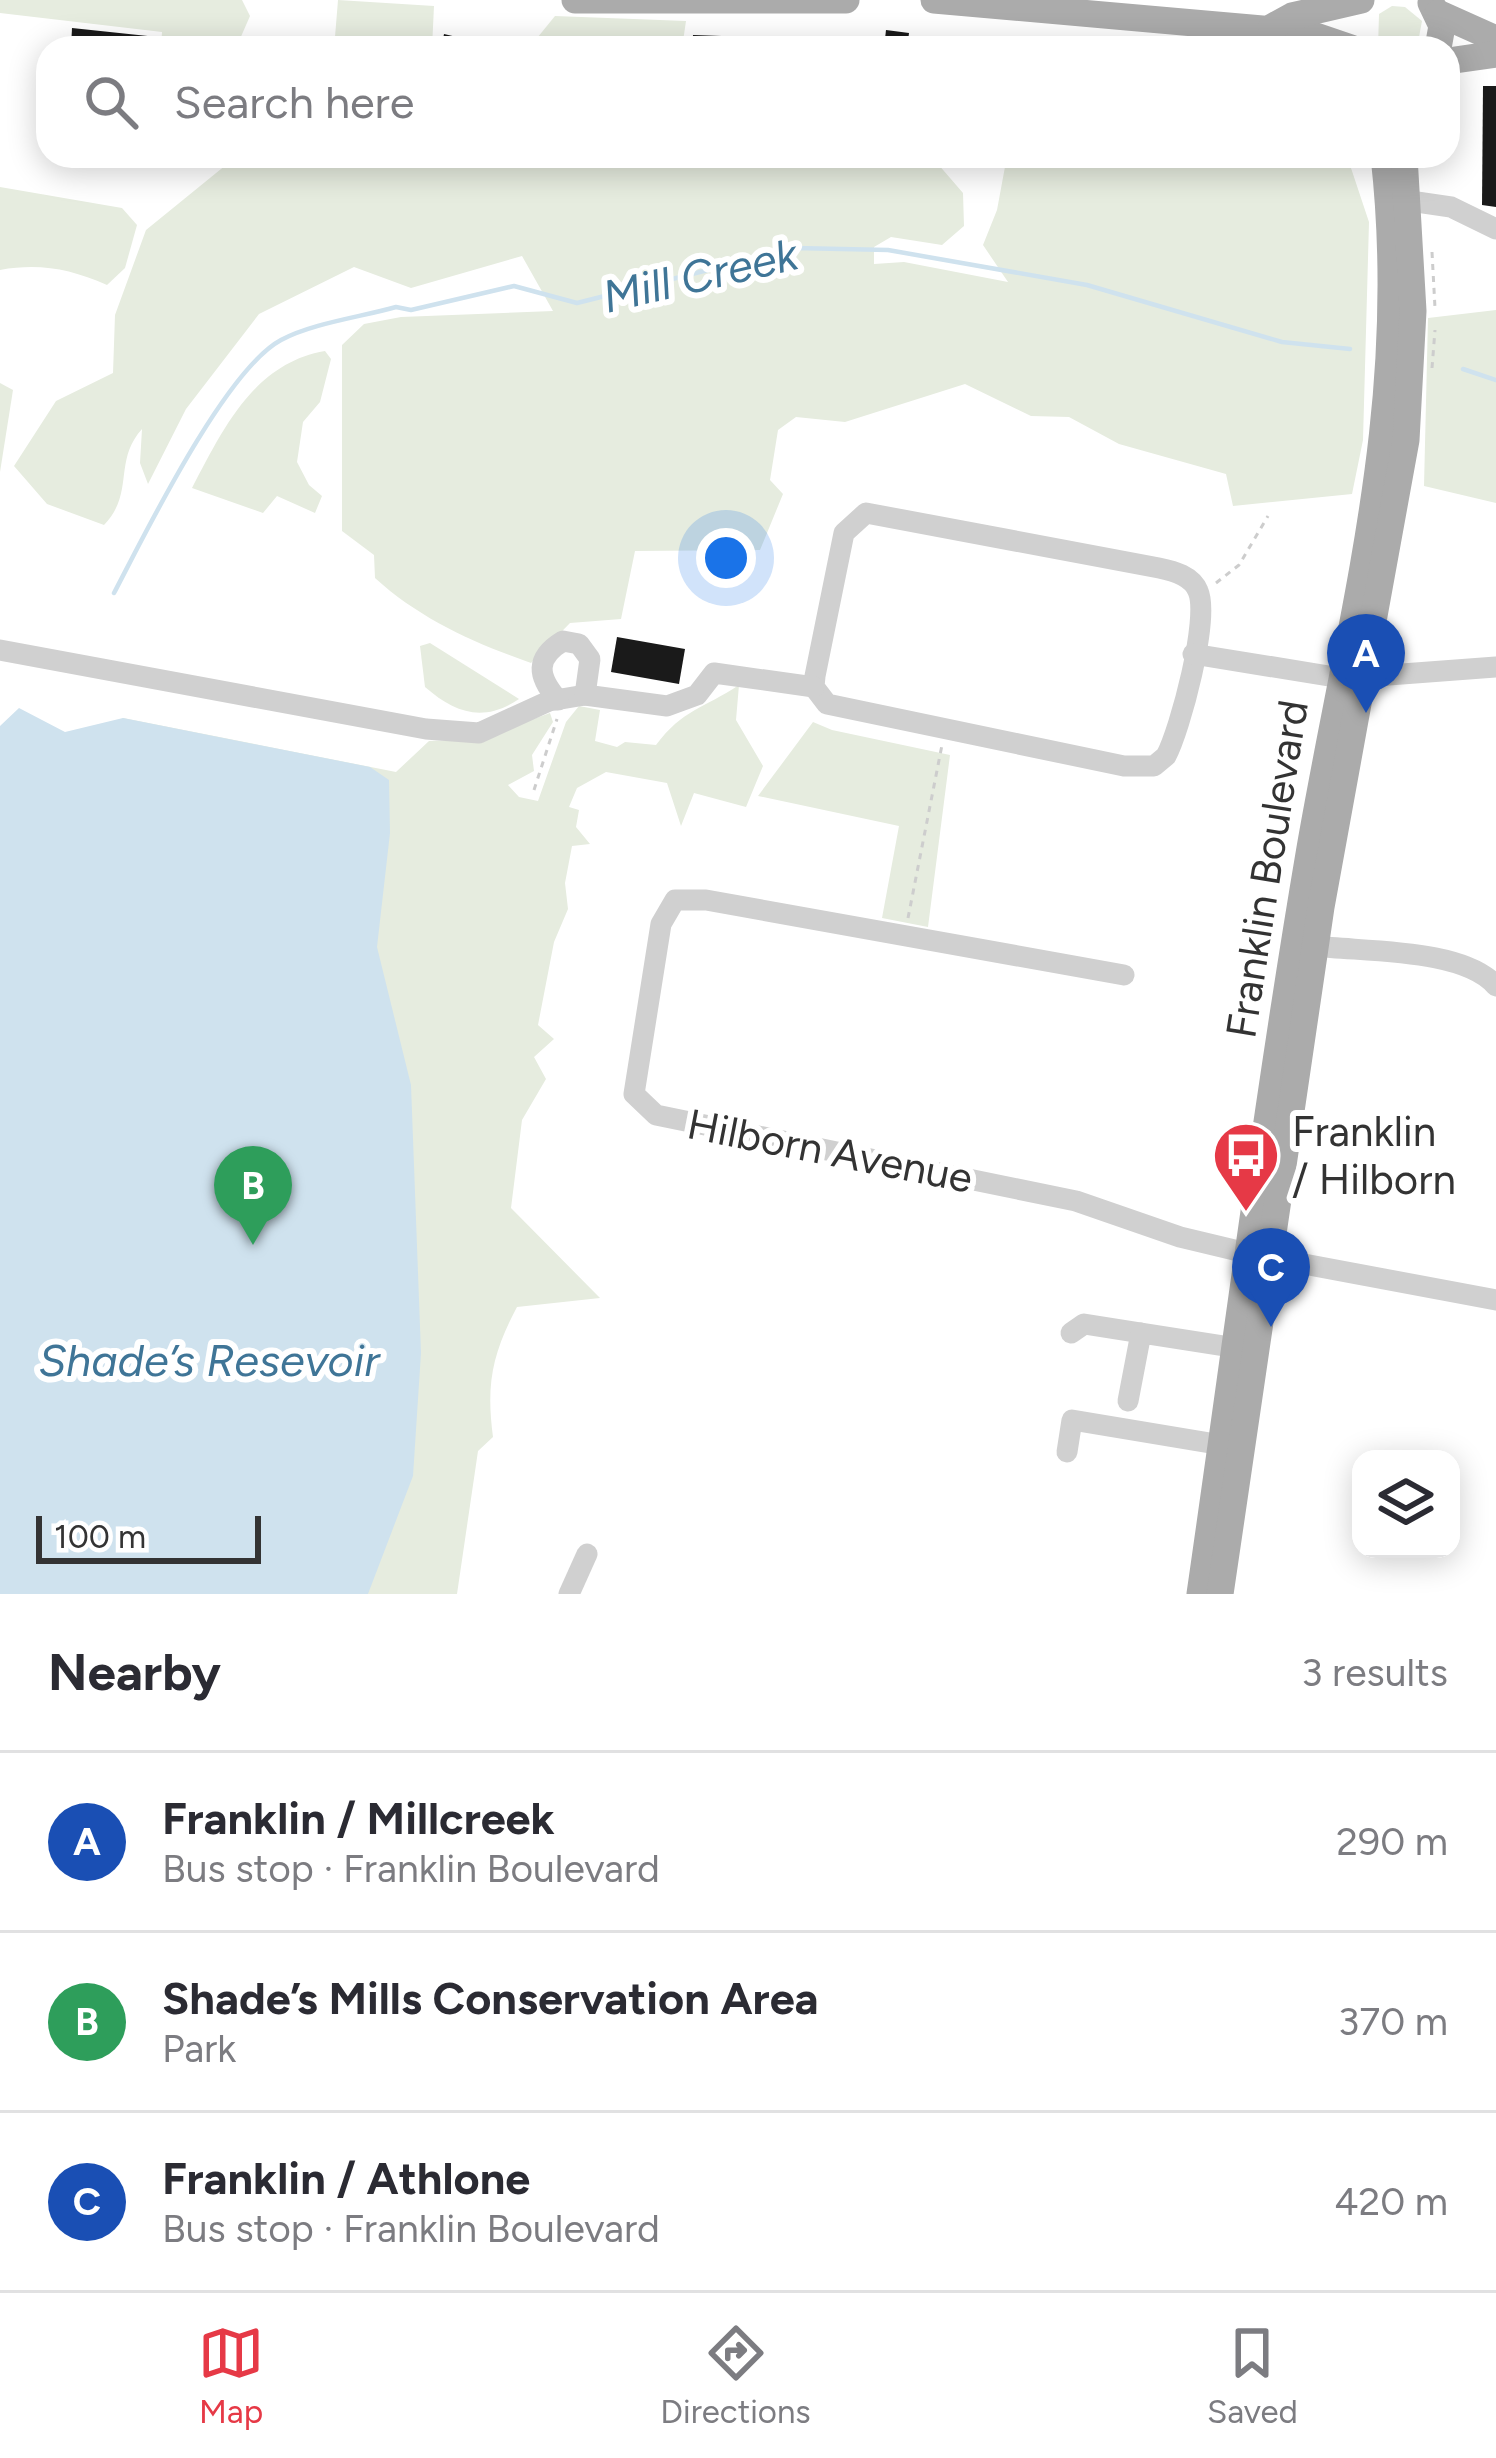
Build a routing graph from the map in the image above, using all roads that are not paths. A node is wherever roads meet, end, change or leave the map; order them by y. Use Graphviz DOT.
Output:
graph roads {
  1 [pos="575,0"];
  2 [pos="846,0"];
  3 [pos="934,0"];
  4 [pos="1364,0"];
  5 [pos="1432,4"];
  6 [pos="1054,5"];
  7 [pos="1180,12"];
  8 [pos="1256,36"];
  9 [pos="1269,36"];
  10 [pos="1353,36"];
  11 [pos="1436,36"];
  12 [pos="1496,39"];
  13 [pos="1496,54"];
  14 [pos="1460,59"];
  15 [pos="1385,168"];
  16 [pos="1406,168"];
  17 [pos="1410,201"];
  18 [pos="1496,230"];
  19 [pos="0,650"];
  20 [pos="1193,655"];
  21 [pos="1496,667"];
  22 [pos="1352,678"];
  23 [pos="814,687"];
  24 [pos="585,695"];
  25 [pos="558,700"];
  26 [pos="1316,946"];
  27 [pos="1124,975"];
  28 [pos="1496,986"];
  29 [pos="1262,1256"];
  30 [pos="1496,1300"];
  31 [pos="1071,1333"];
  32 [pos="1141,1333"];
  33 [pos="1237,1348"];
  34 [pos="1128,1401"];
  35 [pos="1222,1445"];
  36 [pos="1066,1452"];
  37 [pos="587,1554"];
  38 [pos="569,1594"];
  39 [pos="1200,1594"];
  40 [pos="1220,1594"];
  1 -- 2 [label="main road"];
  3 -- 6 [label="main road"];
  4 -- 9 [label="main road"];
  4 -- 10 [label="main road"];
  5 -- 11 [label="main road"];
  5 -- 12 [label="main road"];
  6 -- 7 [label="main road"];
  7 -- 8 [label="main road"];
  13 -- 14 [label="main road"];
  15 -- 22 [label="main road, Franklin Boulevard"];
  16 -- 17 [label="main road, Franklin Boulevard"];
  17 -- 18 [label="street"];
  17 -- 22 [label="main road, Franklin Boulevard"];
  19 -- 25 [label="street"];
  20 -- 22 [label="street"];
  20 -- 23 [label="street"];
  20 -- 23 [label="street"];
  21 -- 22 [label="street"];
  22 -- 26 [label="main road, Franklin Boulevard"];
  22 -- 29 [label="main road, Franklin Boulevard"];
  23 -- 24 [label="street"];
  24 -- 25 [label="street"];
  24 -- 25 [label="street"];
  26 -- 28 [label="street"];
  26 -- 29 [label="main road, Franklin Boulevard"];
  27 -- 29 [label="street, Hilborn Avenue"];
  29 -- 30 [label="street"];
  29 -- 33 [label="main road, Franklin Boulevard"];
  29 -- 40 [label="main road, Franklin Boulevard"];
  31 -- 32 [label="street"];
  32 -- 33 [label="street"];
  32 -- 34 [label="street"];
  33 -- 35 [label="main road, Franklin Boulevard"];
  35 -- 36 [label="street"];
  35 -- 39 [label="main road, Franklin Boulevard"];
  37 -- 38 [label="street"];
}
